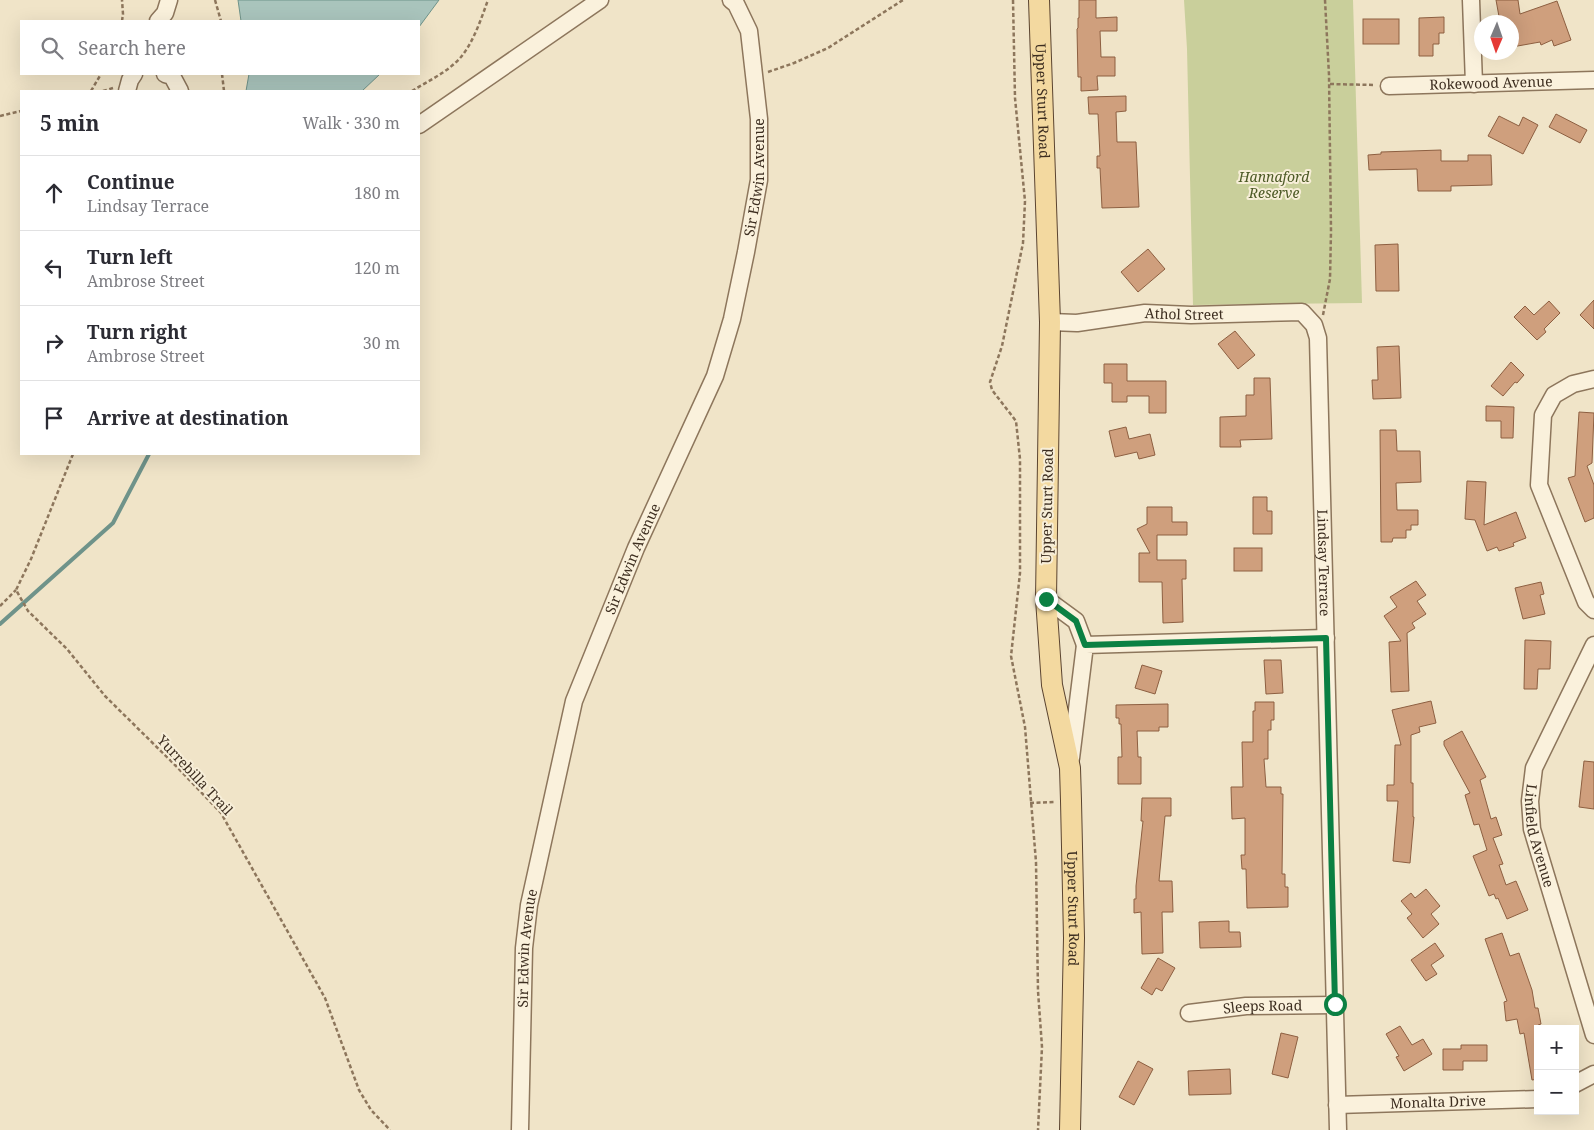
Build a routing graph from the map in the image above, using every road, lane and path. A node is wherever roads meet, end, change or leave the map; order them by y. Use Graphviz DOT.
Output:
graph roads {
  1 [pos="122,0"];
  2 [pos="169,0"];
  3 [pos="215,0"];
  4 [pos="488,0"];
  5 [pos="600,0"];
  6 [pos="732,0"];
  7 [pos="903,0"];
  8 [pos="1012,0"];
  9 [pos="1039,0"];
  10 [pos="1325,0"];
  11 [pos="1471,0"];
  12 [pos="122,20"];
  13 [pos="159,20"];
  14 [pos="220,20"];
  15 [pos="100,75"];
  16 [pos="133,75"];
  17 [pos="168,75"];
  18 [pos="222,75"];
  19 [pos="755,77"];
  20 [pos="1594,80"];
  21 [pos="1329,84"];
  22 [pos="1474,84"];
  23 [pos="1388,86"];
  24 [pos="92,90"];
  25 [pos="127,90"];
  26 [pos="179,90"];
  27 [pos="224,90"];
  28 [pos="414,90"];
  29 [pos="20,111"];
  30 [pos="0,116"];
  31 [pos="420,124"];
  32 [pos="1050,322"];
  33 [pos="1314,325"];
  34 [pos="1594,379"];
  35 [pos="73,455"];
  36 [pos="16,590"];
  37 [pos="1046,599"];
  38 [pos="0,606"];
  39 [pos="1594,610"];
  40 [pos="1326,638"];
  41 [pos="1085,645"];
  42 [pos="1594,645"];
  43 [pos="1070,768"];
  44 [pos="1071,801"];
  45 [pos="1030,803"];
  46 [pos="1335,1004"];
  47 [pos="1189,1013"];
  48 [pos="1594,1035"];
  49 [pos="1594,1074"];
  50 [pos="1579,1082"];
  51 [pos="1534,1099"];
  52 [pos="1338,1105"];
  53 [pos="390,1130"];
  54 [pos="520,1130"];
  55 [pos="1038,1130"];
  56 [pos="1070,1130"];
  57 [pos="1338,1130"];
  1 -- 12 [label="path"];
  2 -- 13 [label="street"];
  3 -- 14 [label="path"];
  4 -- 28 [label="path"];
  5 -- 31 [label="street"];
  6 -- 19 [label="street, Sir Edwin Avenue"];
  7 -- 19 [label="path"];
  8 -- 45 [label="path"];
  9 -- 32 [label="main road, Upper Sturt Road"];
  10 -- 21 [label="path"];
  11 -- 22 [label="street"];
  15 -- 24 [label="path"];
  16 -- 25 [label="street"];
  17 -- 26 [label="street"];
  18 -- 27 [label="path"];
  19 -- 54 [label="street, Sir Edwin Avenue"];
  20 -- 22 [label="street, Rokewood Avenue"];
  21 -- 23 [label="path"];
  21 -- 33 [label="path"];
  22 -- 23 [label="street, Rokewood Avenue"];
  29 -- 30 [label="path"];
  32 -- 33 [label="street, Athol Street"];
  32 -- 37 [label="main road, Upper Sturt Road"];
  33 -- 40 [label="street, Lindsay Terrace"];
  34 -- 39 [label="street"];
  35 -- 36 [label="path"];
  36 -- 38 [label="path"];
  36 -- 53 [label="path, Yurrebilla Trail"];
  37 -- 41 [label="street"];
  37 -- 43 [label="main road, Upper Sturt Road"];
  40 -- 41 [label="street"];
  40 -- 46 [label="street, Lindsay Terrace"];
  41 -- 43 [label="street"];
  42 -- 48 [label="street, Linfield Avenue"];
  43 -- 44 [label="main road, Upper Sturt Road"];
  44 -- 45 [label="path"];
  44 -- 56 [label="main road, Upper Sturt Road"];
  45 -- 55 [label="path"];
  46 -- 47 [label="street, Sleeps Road"];
  46 -- 52 [label="street, Lindsay Terrace"];
  49 -- 50 [label="street"];
  51 -- 52 [label="street, Monalta Drive"];
  52 -- 57 [label="street, Lindsay Terrace"];
}
